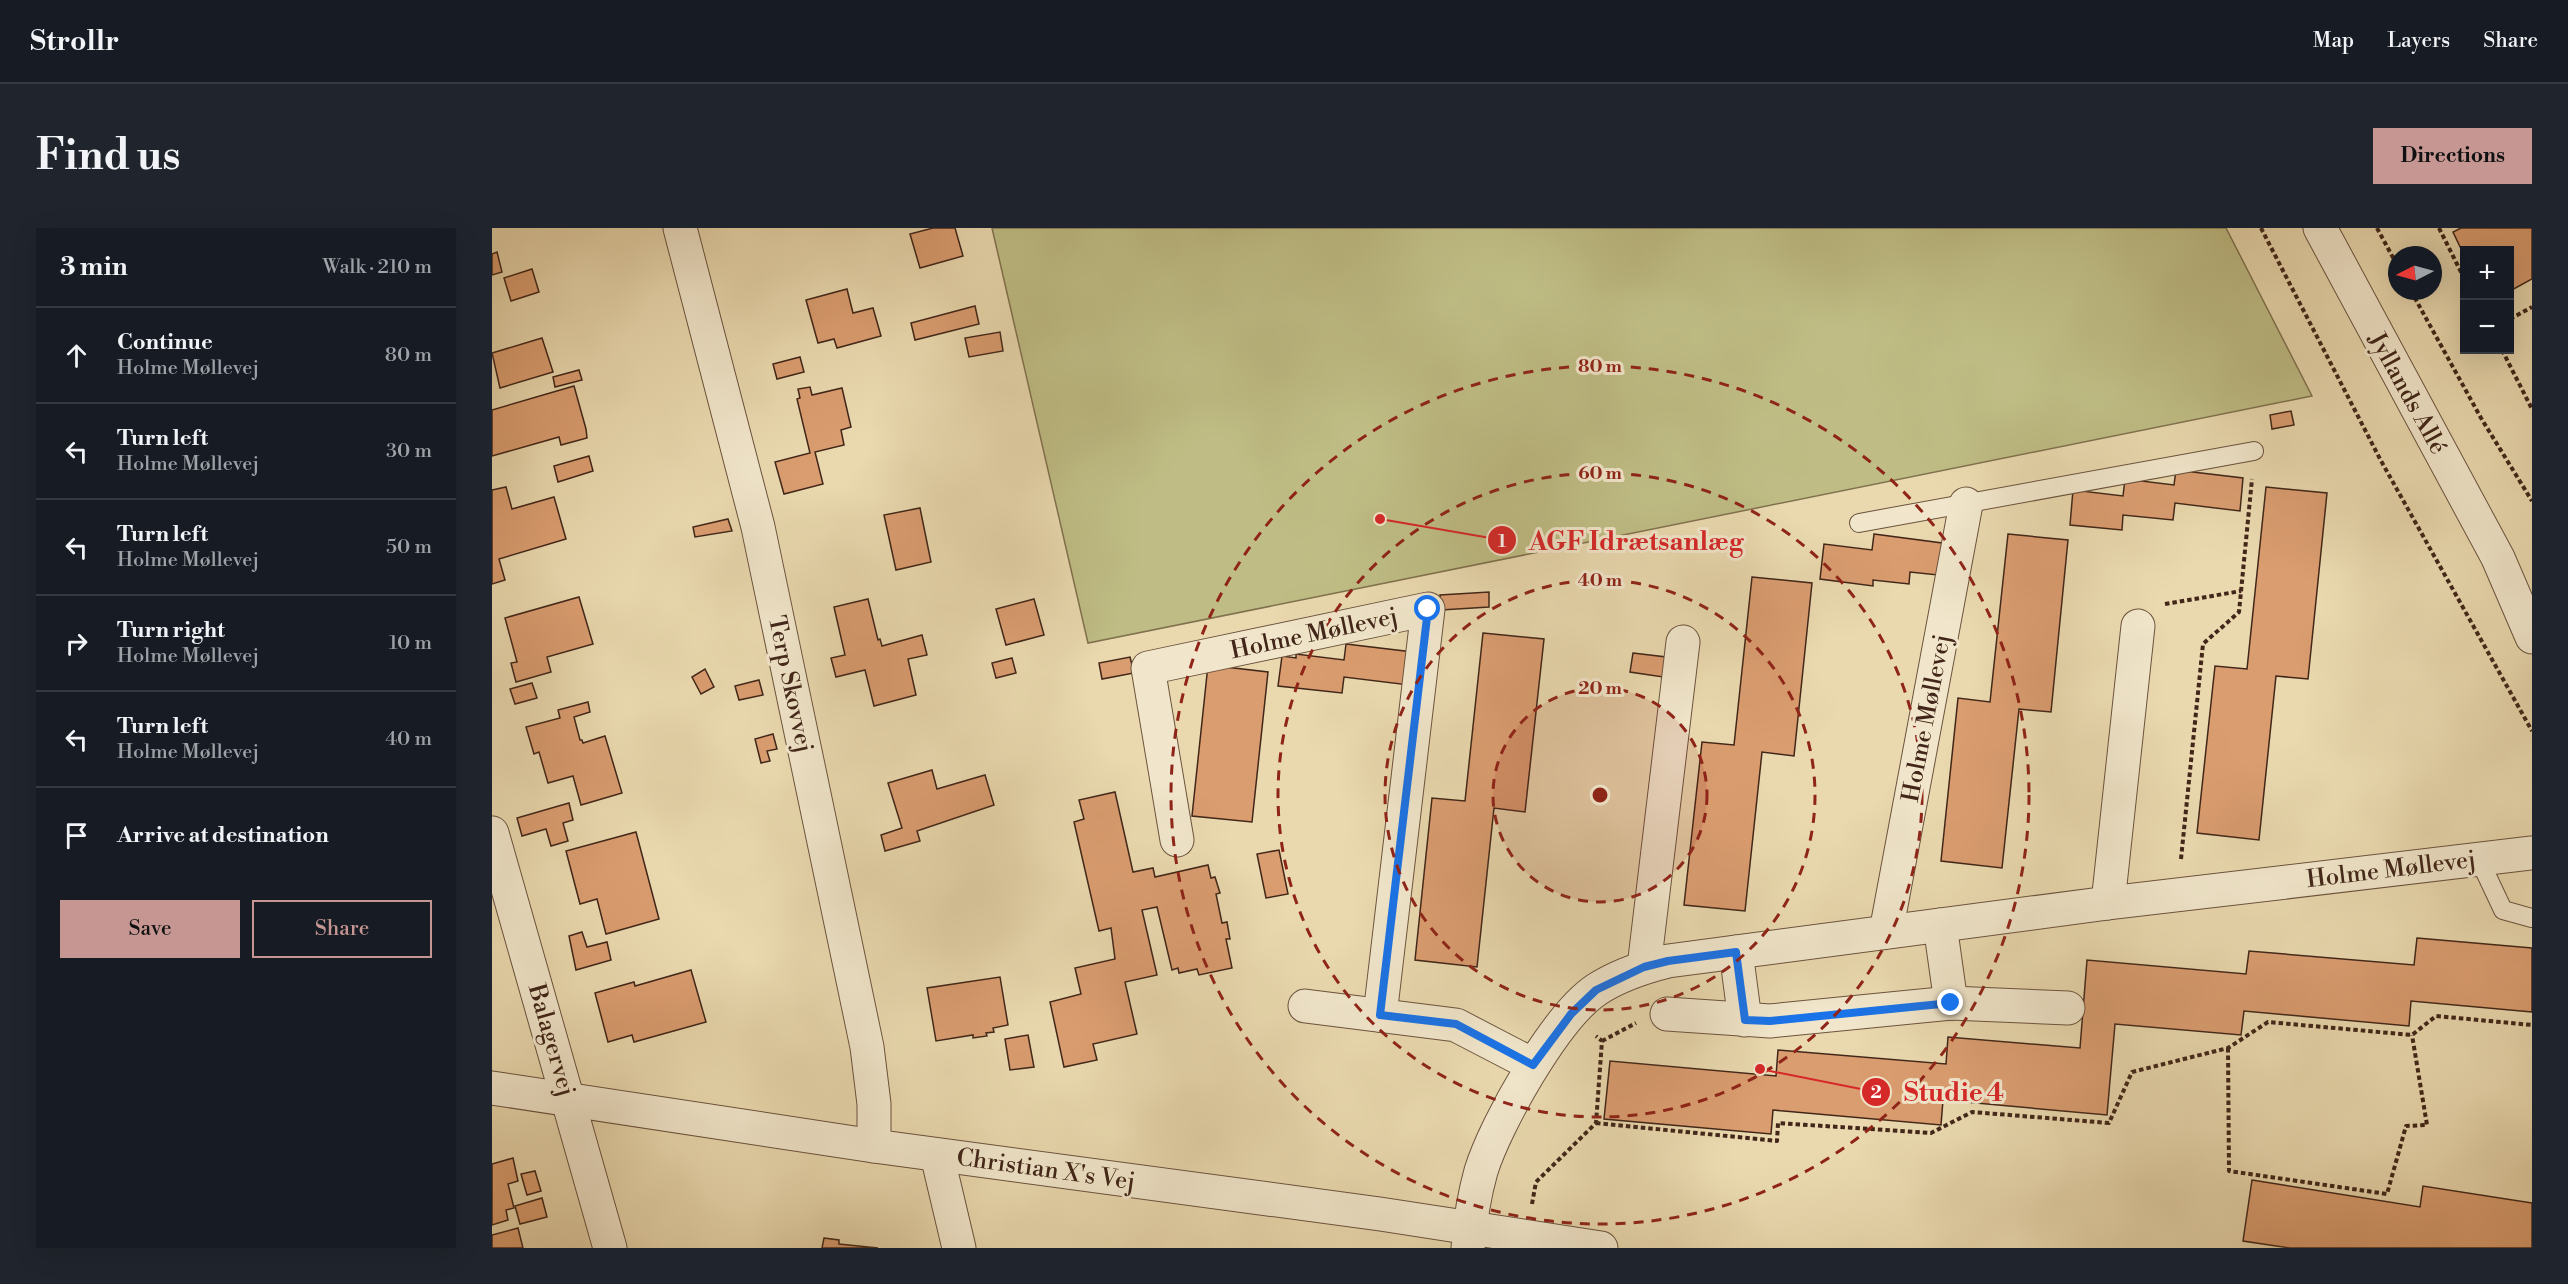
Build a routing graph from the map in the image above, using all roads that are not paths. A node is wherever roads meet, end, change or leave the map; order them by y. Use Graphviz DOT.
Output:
graph roads {
  1 [pos="680,228"];
  2 [pos="2320,228"];
  3 [pos="2254,451"];
  4 [pos="1966,504"];
  5 [pos="1859,524"];
  6 [pos="2498,558"];
  7 [pos="2532,604"];
  8 [pos="2138,626"];
  9 [pos="2532,637"];
  10 [pos="1683,642"];
  11 [pos="492,833"];
  12 [pos="1177,840"];
  13 [pos="2532,852"];
  14 [pos="2479,859"];
  15 [pos="2108,903"];
  16 [pos="2532,918"];
  17 [pos="1940,925"];
  18 [pos="1886,932"];
  19 [pos="1736,952"];
  20 [pos="1644,967"];
  21 [pos="1951,1003"];
  22 [pos="1305,1006"];
  23 [pos="2068,1008"];
  24 [pos="1667,1014"];
  25 [pos="1380,1015"];
  26 [pos="1745,1020"];
  27 [pos="1533,1065"];
  28 [pos="492,1088"];
  29 [pos="569,1100"];
  30 [pos="874,1146"];
  31 [pos="937,1155"];
  32 [pos="1469,1238"];
  33 [pos="610,1248"];
  34 [pos="959,1248"];
  35 [pos="1600,1248"];
  1 -- 30 [label="street, Terp Skovvej"];
  2 -- 6 [label="street, Jyllands Allé"];
  3 -- 4 [label="lane"];
  4 -- 5 [label="lane"];
  4 -- 18 [label="street, Holme Møllevej"];
  6 -- 7 [label="street, Jyllands Allé"];
  6 -- 9 [label="street, Jyllands Allé"];
  8 -- 15 [label="street"];
  10 -- 20 [label="street"];
  11 -- 29 [label="street, Balagervej"];
  12 -- 25 [label="street, Holme Møllevej"];
  13 -- 14 [label="street, Holme Møllevej"];
  14 -- 15 [label="street, Holme Møllevej"];
  14 -- 16 [label="lane"];
  15 -- 17 [label="street, Holme Møllevej"];
  17 -- 18 [label="street, Holme Møllevej"];
  17 -- 21 [label="street"];
  18 -- 19 [label="street, Holme Møllevej"];
  19 -- 20 [label="street, Holme Møllevej"];
  19 -- 26 [label="street"];
  20 -- 27 [label="street, Holme Møllevej"];
  21 -- 23 [label="street"];
  21 -- 26 [label="street"];
  22 -- 25 [label="street"];
  24 -- 26 [label="street"];
  25 -- 27 [label="street"];
  27 -- 32 [label="street, Holme Møllevej"];
  28 -- 29 [label="street, Christian X's Vej"];
  29 -- 30 [label="street, Christian X's Vej"];
  29 -- 33 [label="street, Balagervej"];
  30 -- 31 [label="street, Christian X's Vej"];
  31 -- 32 [label="street, Christian X's Vej"];
  31 -- 34 [label="street"];
  32 -- 35 [label="street, Christian X's Vej"];
}
